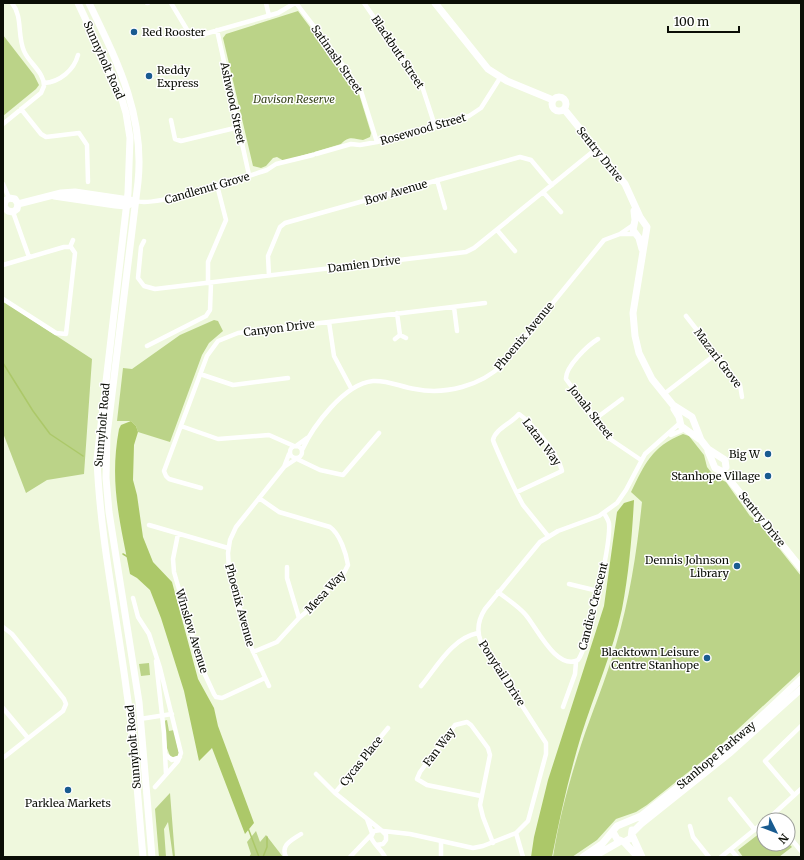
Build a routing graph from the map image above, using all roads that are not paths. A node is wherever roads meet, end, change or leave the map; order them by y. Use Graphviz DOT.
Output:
graph roads {
  1 [pos="12,3"];
  2 [pos="78,3"];
  3 [pos="89,3"];
  4 [pos="171,3"];
  5 [pos="266,3"];
  6 [pos="296,3"];
  7 [pos="364,3"];
  8 [pos="435,3"];
  9 [pos="269,16"];
  10 [pos="217,30"];
  11 [pos="78,55"];
  12 [pos="500,78"];
  13 [pos="44,83"];
  14 [pos="21,109"];
  15 [pos="171,120"];
  16 [pos="3,124"];
  17 [pos="435,126"];
  18 [pos="239,127"];
  19 [pos="377,142"];
  20 [pos="596,149"];
  21 [pos="314,155"];
  22 [pos="249,175"];
  23 [pos="437,180"];
  24 [pos="88,182"];
  25 [pos="3,184"];
  26 [pos="217,185"];
  27 [pos="552,185"];
  28 [pos="544,192"];
  29 [pos="9,198"];
  30 [pos="136,201"];
  31 [pos="126,202"];
  32 [pos="634,202"];
  33 [pos="18,204"];
  34 [pos="4,208"];
  35 [pos="445,208"];
  36 [pos="13,212"];
  37 [pos="561,212"];
  38 [pos="645,223"];
  39 [pos="634,224"];
  40 [pos="497,230"];
  41 [pos="646,231"];
  42 [pos="620,234"];
  43 [pos="636,234"];
  44 [pos="73,240"];
  45 [pos="144,242"];
  46 [pos="70,247"];
  47 [pos="514,250"];
  48 [pos="643,253"];
  49 [pos="29,257"];
  50 [pos="3,265"];
  51 [pos="269,276"];
  52 [pos="210,283"];
  53 [pos="3,298"];
  54 [pos="486,303"];
  55 [pos="454,307"];
  56 [pos="397,313"];
  57 [pos="687,320"];
  58 [pos="330,322"];
  59 [pos="457,331"];
  60 [pos="400,335"];
  61 [pos="406,338"];
  62 [pos="395,339"];
  63 [pos="598,339"];
  64 [pos="147,346"];
  65 [pos="716,354"];
  66 [pos="200,374"];
  67 [pos="288,378"];
  68 [pos="351,388"];
  69 [pos="664,394"];
  70 [pos="742,397"];
  71 [pos="622,399"];
  72 [pos="673,405"];
  73 [pos="688,415"];
  74 [pos="595,419"];
  75 [pos="680,421"];
  76 [pos="693,422"];
  77 [pos="180,426"];
  78 [pos="686,429"];
  79 [pos="379,433"];
  80 [pos="665,436"];
  81 [pos="307,438"];
  82 [pos="701,440"];
  83 [pos="282,441"];
  84 [pos="295,446"];
  85 [pos="302,451"];
  86 [pos="289,453"];
  87 [pos="297,459"];
  88 [pos="641,460"];
  89 [pos="717,461"];
  90 [pos="309,463"];
  91 [pos="284,467"];
  92 [pos="723,469"];
  93 [pos="201,488"];
  94 [pos="517,492"];
  95 [pos="259,498"];
  96 [pos="604,513"];
  97 [pos="148,525"];
  98 [pos="178,534"];
  99 [pos="548,536"];
  100 [pos="228,548"];
  101 [pos="801,564"];
  102 [pos="287,567"];
  103 [pos="801,568"];
  104 [pos="569,584"];
  105 [pos="598,591"];
  106 [pos="498,592"];
  107 [pos="133,598"];
  108 [pos="299,618"];
  109 [pos="3,627"];
  110 [pos="478,633"];
  111 [pos="253,652"];
  112 [pos="156,659"];
  113 [pos="576,662"];
  114 [pos="265,678"];
  115 [pos="801,679"];
  116 [pos="269,686"];
  117 [pos="421,686"];
  118 [pos="801,688"];
  119 [pos="563,707"];
  120 [pos="3,708"];
  121 [pos="172,714"];
  122 [pos="162,716"];
  123 [pos="140,719"];
  124 [pos="801,726"];
  125 [pos="388,728"];
  126 [pos="28,738"];
  127 [pos="165,753"];
  128 [pos="181,756"];
  129 [pos="3,758"];
  130 [pos="166,774"];
  131 [pos="316,774"];
  132 [pos="155,787"];
  133 [pos="801,788"];
  134 [pos="335,793"];
  135 [pos="794,795"];
  136 [pos="481,796"];
  137 [pos="730,799"];
  138 [pos="775,812"];
  139 [pos="367,819"];
  140 [pos="624,824"];
  141 [pos="690,826"];
  142 [pos="382,830"];
  143 [pos="755,830"];
  144 [pos="614,832"];
  145 [pos="395,833"];
  146 [pos="516,833"];
  147 [pos="301,834"];
  148 [pos="372,834"];
  149 [pos="632,834"];
  150 [pos="385,841"];
  151 [pos="441,842"];
  152 [pos="493,842"];
  153 [pos="622,842"];
  154 [pos="376,844"];
  155 [pos="362,845"];
  156 [pos="731,850"];
  157 [pos="384,856"];
  158 [pos="143,857"];
  159 [pos="152,857"];
  160 [pos="286,857"];
  161 [pos="350,857"];
  162 [pos="441,857"];
  163 [pos="523,857"];
  164 [pos="583,857"];
  165 [pos="593,857"];
  166 [pos="638,857"];
  167 [pos="642,857"];
  168 [pos="709,857"];
  169 [pos="721,857"];
  170 [pos="737,857"];
  1 -- 13 [label="street"];
  2 -- 31 [label="main road, Sunnyholt Road"];
  3 -- 30 [label="main road, Sunnyholt Road"];
  4 -- 10 [label="street"];
  5 -- 9 [label="street"];
  6 -- 9 [label="street"];
  6 -- 19 [label="street, Satinash Street"];
  7 -- 17 [label="street, Blackbutt Street"];
  8 -- 12 [label="main road"];
  9 -- 10 [label="street"];
  10 -- 18 [label="street, Ashwood Street"];
  11 -- 13 [label="street"];
  12 -- 17 [label="street, Rosewood Street"];
  12 -- 20 [label="main road, Sentry Drive"];
  13 -- 14 [label="street"];
  14 -- 16 [label="street"];
  14 -- 24 [label="street"];
  15 -- 18 [label="street"];
  17 -- 19 [label="street, Rosewood Street"];
  18 -- 22 [label="street, Ashwood Street"];
  19 -- 21 [label="street, Rosewood Street"];
  20 -- 27 [label="street, Damien Drive"];
  20 -- 32 [label="main road, Sentry Drive"];
  21 -- 22 [label="street, Candlenut Grove"];
  22 -- 26 [label="street, Candlenut Grove"];
  23 -- 27 [label="street, Bow Avenue"];
  23 -- 35 [label="street"];
  23 -- 51 [label="street, Bow Avenue"];
  25 -- 29 [label="street"];
  26 -- 30 [label="street, Candlenut Grove"];
  26 -- 52 [label="street"];
  27 -- 28 [label="street, Damien Drive"];
  28 -- 37 [label="street"];
  28 -- 40 [label="street, Damien Drive"];
  29 -- 33 [label="main road"];
  29 -- 34 [label="main road"];
  30 -- 31 [label="main road"];
  30 -- 123 [label="main road, Sunnyholt Road"];
  31 -- 33 [label="main road"];
  31 -- 158 [label="main road, Sunnyholt Road"];
  32 -- 38 [label="main road, Sentry Drive"];
  32 -- 39 [label="main road, Sentry Drive"];
  33 -- 36 [label="main road"];
  34 -- 36 [label="main road"];
  36 -- 49 [label="street"];
  38 -- 39 [label="main road"];
  38 -- 41 [label="main road"];
  39 -- 42 [label="street, Phoenix Avenue"];
  39 -- 43 [label="main road"];
  40 -- 47 [label="street"];
  40 -- 51 [label="street, Damien Drive"];
  41 -- 43 [label="main road"];
  41 -- 48 [label="main road"];
  42 -- 43 [label="street, Phoenix Avenue"];
  42 -- 68 [label="street, Phoenix Avenue"];
  43 -- 48 [label="main road"];
  44 -- 46 [label="street"];
  45 -- 52 [label="street, Damien Drive"];
  46 -- 49 [label="street"];
  46 -- 53 [label="street"];
  48 -- 69 [label="main road"];
  49 -- 50 [label="street"];
  51 -- 52 [label="street, Damien Drive"];
  52 -- 64 [label="street"];
  54 -- 55 [label="street, Canyon Drive"];
  55 -- 56 [label="street, Canyon Drive"];
  55 -- 59 [label="street"];
  56 -- 58 [label="street, Canyon Drive"];
  56 -- 60 [label="street"];
  57 -- 65 [label="street, Mazari Grove"];
  58 -- 66 [label="street, Canyon Drive"];
  58 -- 68 [label="street"];
  60 -- 61 [label="street"];
  60 -- 62 [label="street"];
  63 -- 74 [label="street, Jonah Street"];
  65 -- 69 [label="street"];
  65 -- 70 [label="street, Mazari Grove"];
  66 -- 67 [label="street"];
  66 -- 77 [label="street, Canyon Drive"];
  68 -- 81 [label="street, Phoenix Avenue"];
  69 -- 72 [label="main road"];
  71 -- 74 [label="street"];
  72 -- 73 [label="main road"];
  72 -- 75 [label="main road"];
  73 -- 75 [label="main road"];
  73 -- 76 [label="main road"];
  74 -- 88 [label="street, Jonah Street"];
  75 -- 78 [label="main road"];
  75 -- 80 [label="street, Ponytail Drive"];
  76 -- 78 [label="main road"];
  76 -- 82 [label="main road"];
  77 -- 83 [label="street"];
  77 -- 93 [label="street, Canyon Drive"];
  78 -- 80 [label="street, Ponytail Drive"];
  78 -- 82 [label="main road"];
  79 -- 90 [label="street"];
  80 -- 88 [label="street, Ponytail Drive"];
  81 -- 84 [label="street, Phoenix Avenue"];
  81 -- 85 [label="street, Phoenix Avenue"];
  82 -- 89 [label="main road"];
  83 -- 84 [label="street"];
  83 -- 86 [label="street"];
  84 -- 85 [label="street"];
  84 -- 86 [label="street, Phoenix Avenue"];
  85 -- 87 [label="street, Phoenix Avenue"];
  85 -- 90 [label="street"];
  86 -- 87 [label="street"];
  86 -- 91 [label="street, Phoenix Avenue"];
  87 -- 90 [label="street"];
  87 -- 91 [label="street, Phoenix Avenue"];
  88 -- 96 [label="street, Ponytail Drive"];
  89 -- 92 [label="main road"];
  89 -- 92 [label="main road"];
  91 -- 95 [label="street, Phoenix Avenue"];
  92 -- 101 [label="main road, Sentry Drive"];
  92 -- 103 [label="main road, Sentry Drive"];
  94 -- 94 [label="street, Latan Way"];
  94 -- 99 [label="street"];
  95 -- 100 [label="street, Phoenix Avenue"];
  95 -- 108 [label="street, Mesa Way"];
  96 -- 99 [label="street, Ponytail Drive"];
  96 -- 105 [label="street, Candice Crescent"];
  97 -- 98 [label="street"];
  98 -- 100 [label="street"];
  98 -- 114 [label="street, Winslow Avenue"];
  99 -- 106 [label="street, Ponytail Drive"];
  100 -- 111 [label="street, Phoenix Avenue"];
  102 -- 108 [label="street"];
  104 -- 105 [label="street"];
  105 -- 113 [label="street, Candice Crescent"];
  106 -- 110 [label="street, Ponytail Drive"];
  106 -- 113 [label="street, Candice Crescent"];
  107 -- 112 [label="street"];
  108 -- 111 [label="street, Mesa Way"];
  109 -- 126 [label="street"];
  110 -- 117 [label="street"];
  110 -- 146 [label="street, Ponytail Drive"];
  111 -- 114 [label="street, Phoenix Avenue"];
  112 -- 121 [label="street"];
  112 -- 122 [label="street"];
  113 -- 119 [label="street"];
  114 -- 116 [label="street, Phoenix Avenue"];
  115 -- 140 [label="main road, Stanhope Parkway"];
  118 -- 149 [label="main road, Stanhope Parkway"];
  120 -- 126 [label="street"];
  121 -- 122 [label="street"];
  121 -- 128 [label="street"];
  122 -- 123 [label="street"];
  122 -- 127 [label="street"];
  123 -- 159 [label="main road, Sunnyholt Road"];
  124 -- 135 [label="street"];
  125 -- 134 [label="street, Cycas Place"];
  126 -- 129 [label="street"];
  127 -- 128 [label="street"];
  127 -- 130 [label="street"];
  128 -- 130 [label="street"];
  130 -- 132 [label="street"];
  131 -- 134 [label="street"];
  133 -- 135 [label="street"];
  134 -- 139 [label="street"];
  135 -- 138 [label="street"];
  136 -- 136 [label="street, Fan Way"];
  136 -- 152 [label="street"];
  137 -- 143 [label="street"];
  139 -- 142 [label="street"];
  139 -- 148 [label="street"];
  140 -- 144 [label="main road"];
  140 -- 149 [label="main road"];
  141 -- 168 [label="street"];
  142 -- 145 [label="street"];
  142 -- 148 [label="street"];
  142 -- 150 [label="street"];
  143 -- 156 [label="street"];
  144 -- 153 [label="main road"];
  144 -- 164 [label="main road"];
  145 -- 150 [label="street"];
  145 -- 151 [label="street"];
  146 -- 152 [label="street"];
  146 -- 163 [label="street"];
  147 -- 160 [label="street"];
  148 -- 154 [label="street"];
  148 -- 155 [label="street"];
  149 -- 153 [label="main road"];
  149 -- 167 [label="main road"];
  150 -- 154 [label="street"];
  150 -- 157 [label="street"];
  151 -- 152 [label="street"];
  151 -- 162 [label="street"];
  153 -- 165 [label="main road"];
  153 -- 166 [label="main road"];
  154 -- 155 [label="street"];
  154 -- 157 [label="street"];
  155 -- 161 [label="street"];
  156 -- 169 [label="street"];
  156 -- 170 [label="street"];
}
